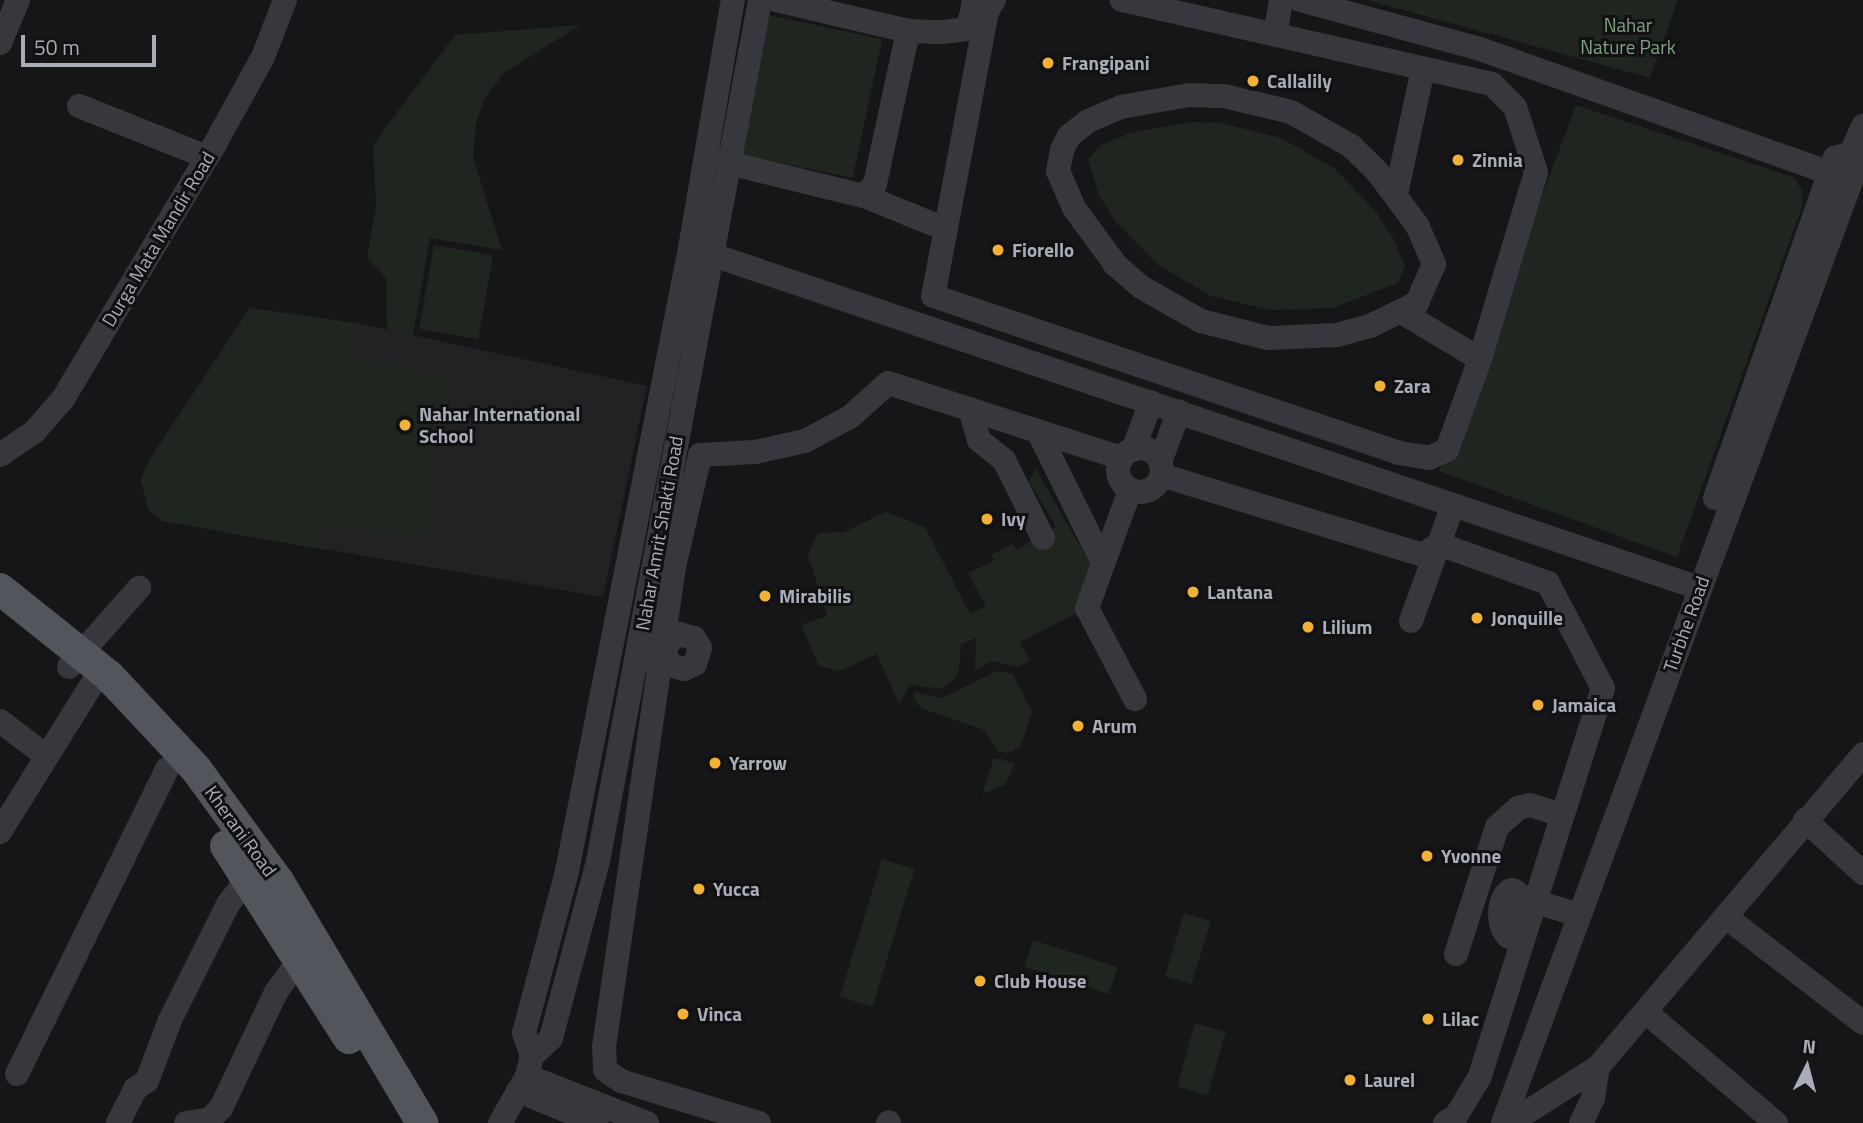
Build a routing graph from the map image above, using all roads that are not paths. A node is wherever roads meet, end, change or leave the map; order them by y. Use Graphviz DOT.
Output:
graph roads {
  1 [pos="18,0"];
  2 [pos="285,0"];
  3 [pos="733,0"];
  4 [pos="760,0"];
  5 [pos="776,0"];
  6 [pos="974,0"];
  7 [pos="994,0"];
  8 [pos="1121,0"];
  9 [pos="1281,0"];
  10 [pos="1300,0"];
  11 [pos="968,29"];
  12 [pos="908,31"];
  13 [pos="1275,35"];
  14 [pos="727,36"];
  15 [pos="753,38"];
  16 [pos="0,43"];
  17 [pos="1423,69"];
  18 [pos="79,106"];
  19 [pos="1863,125"];
  20 [pos="207,157"];
  21 [pos="706,157"];
  22 [pos="730,163"];
  23 [pos="1841,177"];
  24 [pos="1396,194"];
  25 [pos="864,196"];
  26 [pos="933,224"];
  27 [pos="690,248"];
  28 [pos="714,254"];
  29 [pos="919,300"];
  30 [pos="1403,313"];
  31 [pos="1480,359"];
  32 [pos="1178,377"];
  33 [pos="1166,407"];
  34 [pos="970,409"];
  35 [pos="1038,431"];
  36 [pos="1127,454"];
  37 [pos="0,455"];
  38 [pos="1161,469"];
  39 [pos="1130,490"];
  40 [pos="1453,505"];
  41 [pos="1043,538"];
  42 [pos="1439,544"];
  43 [pos="1102,561"];
  44 [pos="1692,586"];
  45 [pos="139,588"];
  46 [pos="0,589"];
  47 [pos="0,611"];
  48 [pos="1411,621"];
  49 [pos="608,652"];
  50 [pos="655,653"];
  51 [pos="85,669"];
  52 [pos="1135,699"];
  53 [pos="0,721"];
  54 [pos="1863,754"];
  55 [pos="45,755"];
  56 [pos="167,769"];
  57 [pos="1562,815"];
  58 [pos="1805,820"];
  59 [pos="0,832"];
  60 [pos="256,869"];
  61 [pos="1863,873"];
  62 [pos="1527,905"];
  63 [pos="1726,917"];
  64 [pos="1569,919"];
  65 [pos="307,950"];
  66 [pos="1457,954"];
  67 [pos="1647,1013"];
  68 [pos="1863,1023"];
  69 [pos="1598,1067"];
  70 [pos="17,1074"];
  71 [pos="526,1075"];
  72 [pos="1588,1119"];
  73 [pos="749,1121"];
  74 [pos="118,1123"];
  75 [pos="186,1123"];
  76 [pos="400,1123"];
  77 [pos="422,1123"];
  78 [pos="500,1123"];
  79 [pos="597,1123"];
  80 [pos="647,1123"];
  81 [pos="1445,1123"];
  82 [pos="1487,1123"];
  83 [pos="1503,1123"];
  84 [pos="1510,1123"];
  85 [pos="1776,1123"];
  1 -- 16 [label="street"];
  2 -- 20 [label="street, Durga Mata Mandir Road"];
  3 -- 14 [label="street, Nahar Amrit Shakti Road"];
  4 -- 15 [label="street, Nahar Amrit Shakti Road"];
  5 -- 12 [label="street"];
  6 -- 11 [label="street"];
  7 -- 32 [label="street"];
  8 -- 13 [label="street"];
  9 -- 13 [label="street"];
  10 -- 23 [label="street"];
  11 -- 12 [label="street"];
  11 -- 26 [label="street"];
  12 -- 25 [label="street"];
  13 -- 17 [label="street"];
  14 -- 15 [label="street"];
  14 -- 21 [label="street, Nahar Amrit Shakti Road"];
  15 -- 22 [label="street, Nahar Amrit Shakti Road"];
  17 -- 24 [label="street"];
  17 -- 31 [label="street"];
  18 -- 20 [label="street"];
  19 -- 23 [label="street"];
  20 -- 37 [label="street, Durga Mata Mandir Road"];
  21 -- 22 [label="street"];
  21 -- 27 [label="street, Nahar Amrit Shakti Road"];
  22 -- 25 [label="street"];
  22 -- 28 [label="street, Nahar Amrit Shakti Road"];
  23 -- 44 [label="street"];
  24 -- 30 [label="street"];
  24 -- 30 [label="street"];
  25 -- 26 [label="street"];
  26 -- 29 [label="street"];
  27 -- 28 [label="street"];
  27 -- 49 [label="street, Nahar Amrit Shakti Road"];
  28 -- 33 [label="street"];
  28 -- 50 [label="street, Nahar Amrit Shakti Road"];
  30 -- 31 [label="street"];
  31 -- 32 [label="street"];
  32 -- 33 [label="street"];
  33 -- 36 [label="street"];
  33 -- 38 [label="street"];
  33 -- 40 [label="street"];
  34 -- 35 [label="street"];
  34 -- 41 [label="street"];
  34 -- 50 [label="street"];
  35 -- 36 [label="street"];
  35 -- 43 [label="street"];
  36 -- 38 [label="street"];
  36 -- 39 [label="street"];
  38 -- 39 [label="street"];
  38 -- 42 [label="street"];
  39 -- 43 [label="street"];
  40 -- 42 [label="street"];
  40 -- 44 [label="street"];
  42 -- 48 [label="street"];
  42 -- 57 [label="street"];
  43 -- 52 [label="street"];
  44 -- 64 [label="street"];
  45 -- 51 [label="street"];
  46 -- 51 [label="main road, Kherani Road"];
  47 -- 51 [label="main road, Kherani Road"];
  49 -- 50 [label="street"];
  49 -- 71 [label="street, Nahar Amrit Shakti Road"];
  50 -- 71 [label="street, Nahar Amrit Shakti Road"];
  50 -- 73 [label="street"];
  51 -- 55 [label="street"];
  51 -- 56 [label="main road, Kherani Road"];
  51 -- 60 [label="main road, Kherani Road"];
  53 -- 55 [label="street"];
  54 -- 58 [label="street"];
  55 -- 59 [label="street"];
  56 -- 60 [label="main road, Kherani Road"];
  56 -- 70 [label="street"];
  57 -- 62 [label="street"];
  57 -- 66 [label="street"];
  58 -- 61 [label="street"];
  58 -- 63 [label="street"];
  60 -- 65 [label="main road, Kherani Road"];
  60 -- 74 [label="street"];
  62 -- 64 [label="street"];
  62 -- 81 [label="street"];
  63 -- 67 [label="street"];
  63 -- 68 [label="street"];
  64 -- 82 [label="street"];
  64 -- 83 [label="street"];
  65 -- 75 [label="street"];
  65 -- 76 [label="main road, Kherani Road"];
  65 -- 77 [label="main road, Kherani Road"];
  67 -- 69 [label="street"];
  67 -- 85 [label="street"];
  69 -- 72 [label="street"];
  69 -- 84 [label="street"];
  71 -- 78 [label="street, Nahar Amrit Shakti Road"];
  71 -- 79 [label="street"];
  71 -- 80 [label="street"];
}
